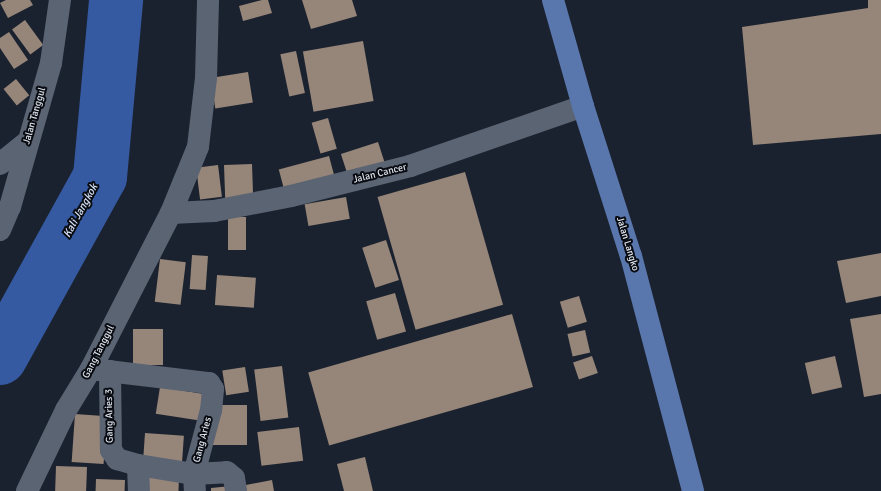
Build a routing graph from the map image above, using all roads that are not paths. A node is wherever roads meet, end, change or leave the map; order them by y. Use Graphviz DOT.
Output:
graph roads {
  1 [pos="60,0"];
  2 [pos="208,0"];
  3 [pos="554,0"];
  4 [pos="583,106"];
  5 [pos="28,141"];
  6 [pos="0,164"];
  7 [pos="171,213"];
  8 [pos="0,230"];
  9 [pos="101,370"];
  10 [pos="138,465"];
  11 [pos="194,482"];
  12 [pos="27,491"];
  13 [pos="139,491"];
  14 [pos="236,491"];
  15 [pos="693,491"];
  1 -- 5 [label="street, Jalan Tanggul"];
  2 -- 7 [label="street, Gang Tanggul"];
  3 -- 4 [label="main road, Jalan Langko"];
  4 -- 7 [label="street, Jalan Cancer"];
  4 -- 15 [label="main road, Jalan Langko"];
  5 -- 6 [label="street"];
  5 -- 8 [label="street, Jalan Tanggul"];
  7 -- 9 [label="street, Gang Tanggul"];
  9 -- 10 [label="street, Gang Aries 3"];
  9 -- 11 [label="street, Gang Aries"];
  9 -- 12 [label="street, Gang Tanggul"];
  10 -- 11 [label="street, Gang Aries 3"];
  10 -- 13 [label="street"];
  11 -- 14 [label="street, Gang Aries"];
}
